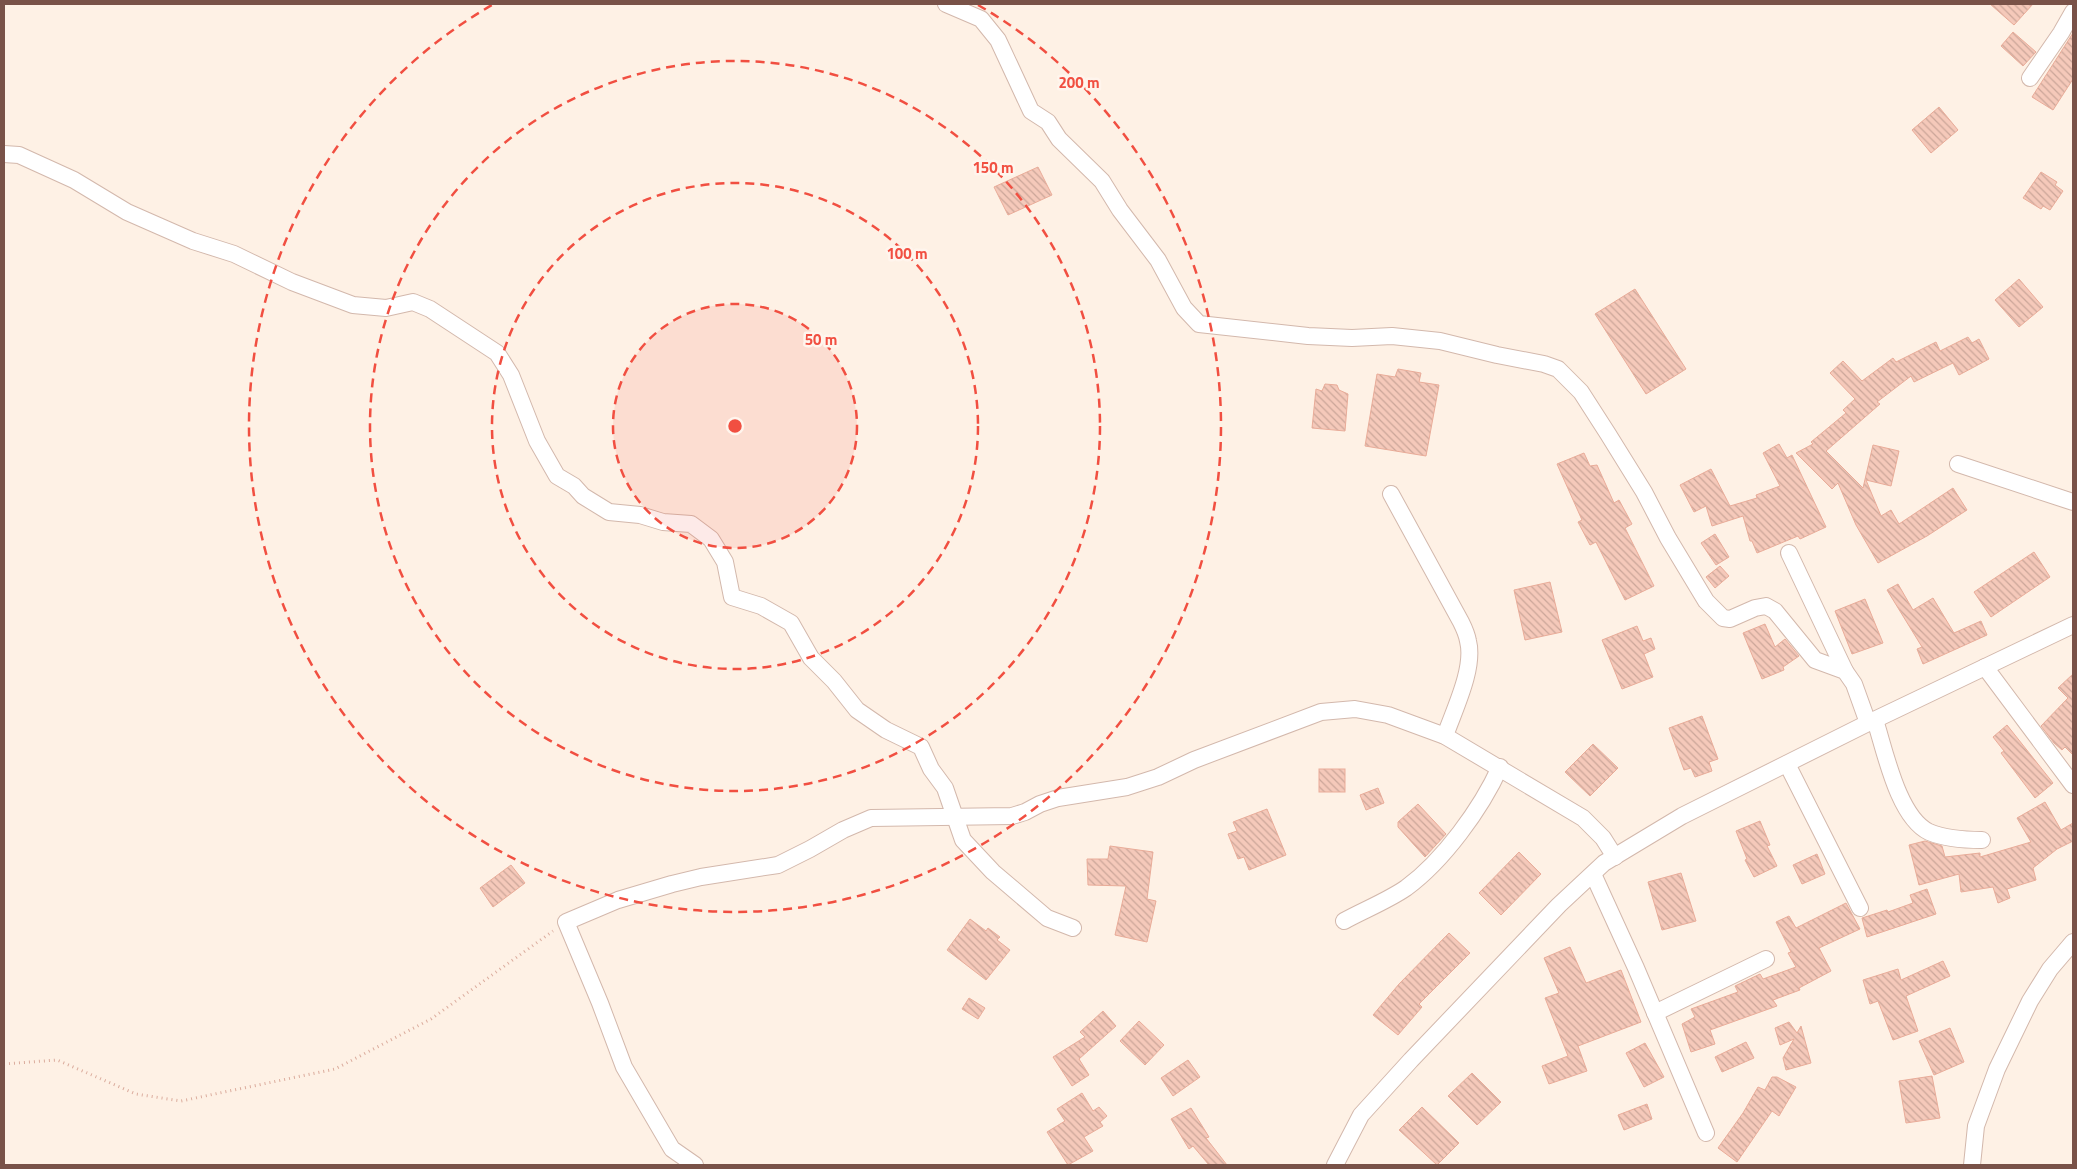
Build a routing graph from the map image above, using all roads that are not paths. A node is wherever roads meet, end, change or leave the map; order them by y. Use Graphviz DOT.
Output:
graph roads {
  1 [pos="946,4"];
  2 [pos="2073,12"];
  3 [pos="2030,78"];
  4 [pos="4,154"];
  5 [pos="1958,464"];
  6 [pos="1391,494"];
  7 [pos="2073,502"];
  8 [pos="1789,553"];
  9 [pos="2073,625"];
  10 [pos="1986,667"];
  11 [pos="1845,671"];
  12 [pos="1871,722"];
  13 [pos="1445,736"];
  14 [pos="1787,764"];
  15 [pos="1500,768"];
  16 [pos="2073,785"];
  17 [pos="955,816"];
  18 [pos="1982,840"];
  19 [pos="1615,857"];
  20 [pos="1593,874"];
  21 [pos="1860,908"];
  22 [pos="1344,921"];
  23 [pos="1073,928"];
  24 [pos="2073,942"];
  25 [pos="1766,959"];
  26 [pos="1656,1014"];
  27 [pos="1706,1133"];
  28 [pos="695,1165"];
  29 [pos="1335,1165"];
  30 [pos="1972,1165"];
  1 -- 11 [label="street"];
  2 -- 3 [label="street"];
  4 -- 17 [label="street"];
  5 -- 7 [label="street"];
  6 -- 13 [label="street"];
  8 -- 11 [label="street"];
  9 -- 10 [label="street"];
  10 -- 12 [label="street"];
  10 -- 16 [label="street"];
  11 -- 12 [label="street"];
  12 -- 14 [label="street"];
  12 -- 18 [label="street"];
  13 -- 15 [label="street"];
  13 -- 17 [label="street"];
  14 -- 19 [label="street"];
  14 -- 21 [label="street"];
  15 -- 19 [label="street"];
  15 -- 22 [label="street"];
  17 -- 23 [label="street"];
  17 -- 28 [label="street"];
  19 -- 20 [label="street"];
  20 -- 26 [label="street"];
  20 -- 29 [label="street"];
  24 -- 30 [label="street"];
  25 -- 26 [label="street"];
  26 -- 27 [label="street"];
}
